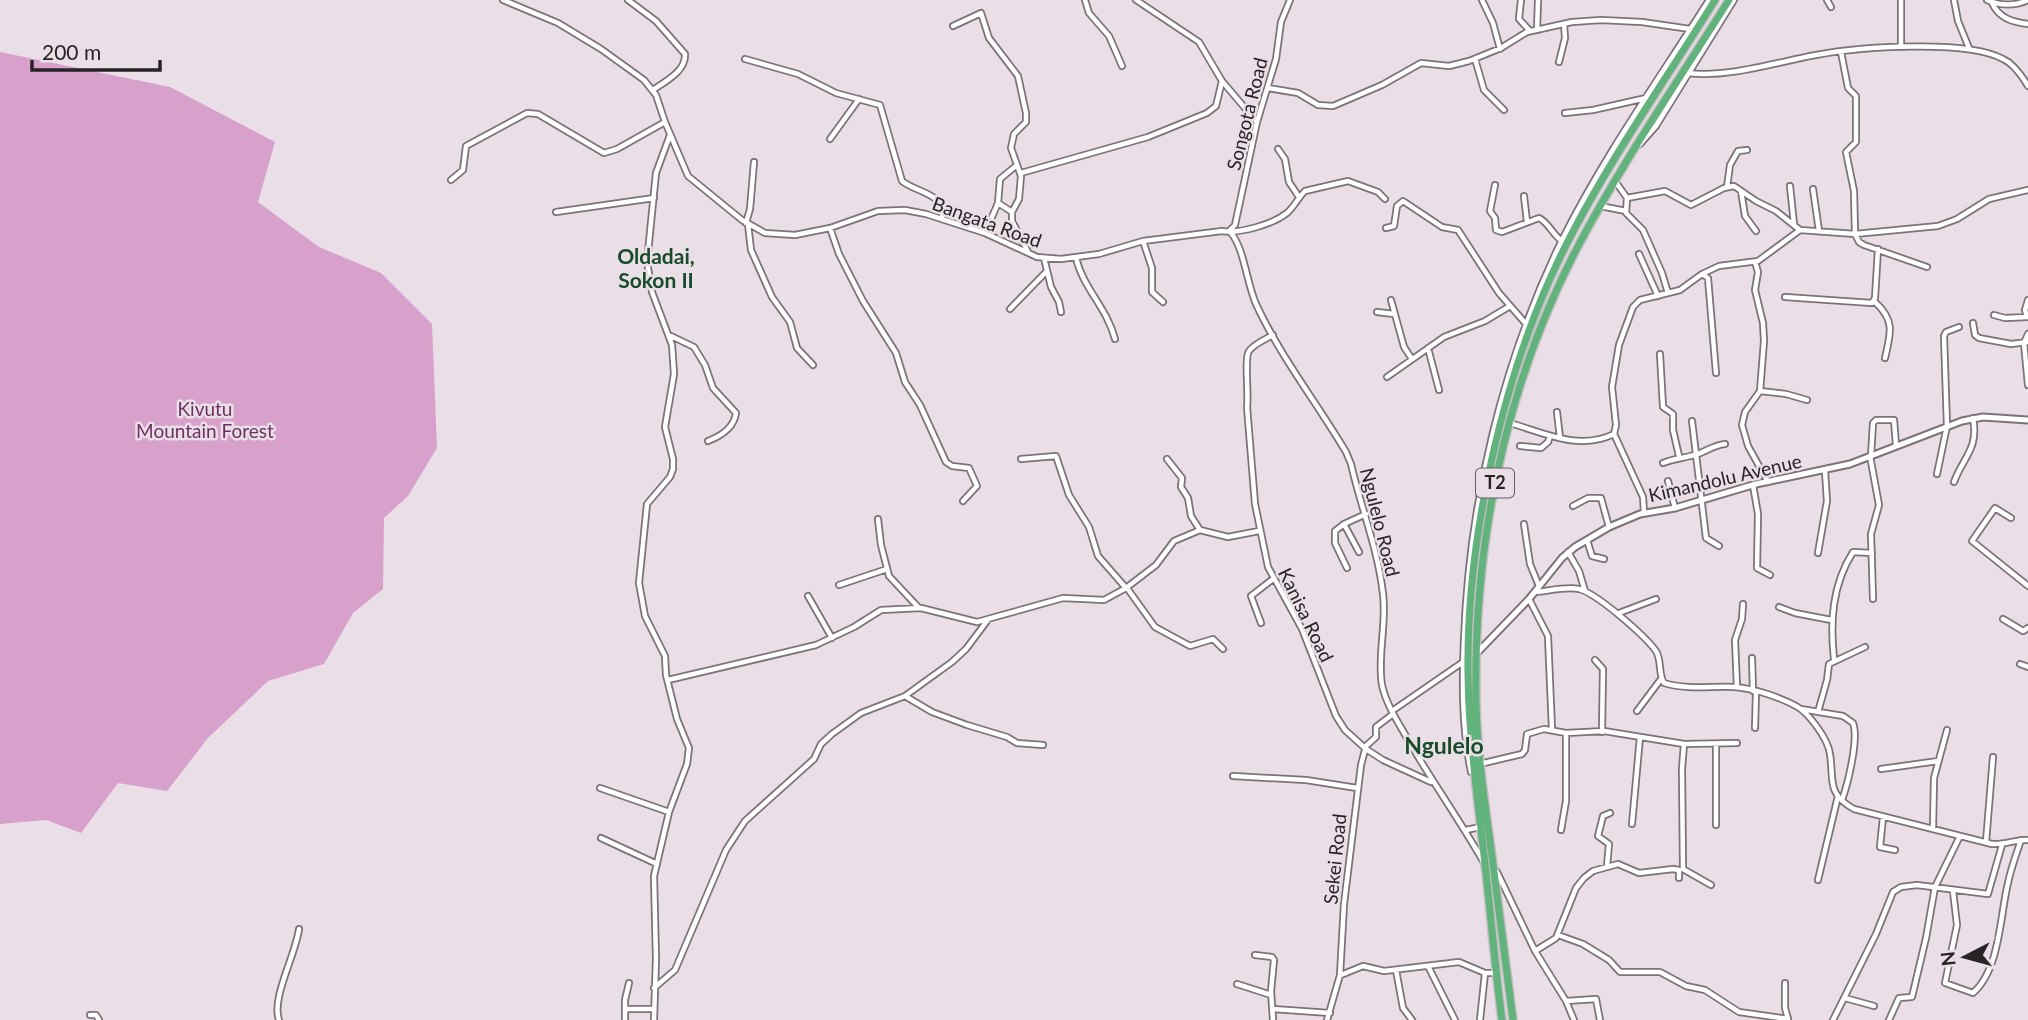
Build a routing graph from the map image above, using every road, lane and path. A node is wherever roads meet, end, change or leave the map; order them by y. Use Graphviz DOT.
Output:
graph roads {
  1 [pos="503,0"];
  2 [pos="628,0"];
  3 [pos="1085,0"];
  4 [pos="1136,0"];
  5 [pos="1290,0"];
  6 [pos="1482,0"];
  7 [pos="1521,0"];
  8 [pos="1538,0"];
  9 [pos="1709,0"];
  10 [pos="1716,0"];
  11 [pos="1731,0"];
  12 [pos="1827,0"];
  13 [pos="1901,0"];
  14 [pos="1954,0"];
  15 [pos="2028,0"];
  16 [pos="1990,1"];
  17 [pos="1831,7"];
  18 [pos="1564,24"];
  19 [pos="2028,24"];
  20 [pos="953,26"];
  21 [pos="1690,29"];
  22 [pos="1537,30"];
  23 [pos="1530,31"];
  24 [pos="1901,47"];
  25 [pos="1969,48"];
  26 [pos="1500,49"];
  27 [pos="1841,51"];
  28 [pos="745,58"];
  29 [pos="1475,59"];
  30 [pos="1559,62"];
  31 [pos="1122,66"];
  32 [pos="1688,72"];
  33 [pos="1222,81"];
  34 [pos="2028,86"];
  35 [pos="1268,88"];
  36 [pos="653,90"];
  37 [pos="1646,98"];
  38 [pos="859,99"];
  39 [pos="1504,110"];
  40 [pos="1565,113"];
  41 [pos="665,122"];
  42 [pos="1256,122"];
  43 [pos="670,134"];
  44 [pos="830,139"];
  45 [pos="1637,147"];
  46 [pos="1278,149"];
  47 [pos="1747,150"];
  48 [pos="754,162"];
  49 [pos="1017,165"];
  50 [pos="1021,173"];
  51 [pos="451,180"];
  52 [pos="1615,181"];
  53 [pos="1495,185"];
  54 [pos="1790,186"];
  55 [pos="1727,187"];
  56 [pos="1741,190"];
  57 [pos="1813,190"];
  58 [pos="2028,190"];
  59 [pos="1524,196"];
  60 [pos="1299,197"];
  61 [pos="654,198"];
  62 [pos="1627,198"];
  63 [pos="1385,199"];
  64 [pos="998,203"];
  65 [pos="1600,206"];
  66 [pos="1626,211"];
  67 [pos="556,212"];
  68 [pos="1012,212"];
  69 [pos="942,219"];
  70 [pos="1527,222"];
  71 [pos="747,223"];
  72 [pos="1794,225"];
  73 [pos="830,228"];
  74 [pos="1386,228"];
  75 [pos="1800,230"];
  76 [pos="1756,231"];
  77 [pos="1228,232"];
  78 [pos="1819,232"];
  79 [pos="985,233"];
  80 [pos="1856,234"];
  81 [pos="1143,241"];
  82 [pos="1562,241"];
  83 [pos="1878,249"];
  84 [pos="1028,254"];
  85 [pos="1639,254"];
  86 [pos="1044,258"];
  87 [pos="1076,258"];
  88 [pos="1755,262"];
  89 [pos="1927,267"];
  90 [pos="1046,272"];
  91 [pos="1702,274"];
  92 [pos="1668,293"];
  93 [pos="1658,296"];
  94 [pos="1785,297"];
  95 [pos="1391,300"];
  96 [pos="2028,300"];
  97 [pos="1163,302"];
  98 [pos="1875,302"];
  99 [pos="1510,306"];
  100 [pos="1010,309"];
  101 [pos="1061,312"];
  102 [pos="1377,312"];
  103 [pos="1394,314"];
  104 [pos="1993,314"];
  105 [pos="2028,317"];
  106 [pos="1973,323"];
  107 [pos="1527,325"];
  108 [pos="1959,327"];
  109 [pos="2028,334"];
  110 [pos="670,335"];
  111 [pos="1273,335"];
  112 [pos="1115,338"];
  113 [pos="2026,343"];
  114 [pos="1428,348"];
  115 [pos="1660,354"];
  116 [pos="1885,358"];
  117 [pos="1412,359"];
  118 [pos="813,365"];
  119 [pos="1716,373"];
  120 [pos="1387,377"];
  121 [pos="2028,385"];
  122 [pos="1439,390"];
  123 [pos="1760,391"];
  124 [pos="1807,400"];
  125 [pos="1558,412"];
  126 [pos="1973,418"];
  127 [pos="2028,420"];
  128 [pos="1692,421"];
  129 [pos="1509,423"];
  130 [pos="1947,426"];
  131 [pos="1614,434"];
  132 [pos="1550,436"];
  133 [pos="1560,438"];
  134 [pos="708,441"];
  135 [pos="1726,443"];
  136 [pos="1896,445"];
  137 [pos="1520,446"];
  138 [pos="1696,455"];
  139 [pos="1679,456"];
  140 [pos="1871,456"];
  141 [pos="1021,459"];
  142 [pos="1167,459"];
  143 [pos="1663,463"];
  144 [pos="1825,471"];
  145 [pos="1937,474"];
  146 [pos="1668,481"];
  147 [pos="1768,482"];
  148 [pos="1954,482"];
  149 [pos="1753,485"];
  150 [pos="962,501"];
  151 [pos="1702,501"];
  152 [pos="1573,506"];
  153 [pos="1675,508"];
  154 [pos="1644,513"];
  155 [pos="1366,514"];
  156 [pos="2011,518"];
  157 [pos="878,519"];
  158 [pos="1344,524"];
  159 [pos="1524,524"];
  160 [pos="1609,527"];
  161 [pos="1200,530"];
  162 [pos="1259,531"];
  163 [pos="1587,540"];
  164 [pos="1719,546"];
  165 [pos="1359,552"];
  166 [pos="1568,552"];
  167 [pos="1818,552"];
  168 [pos="1872,554"];
  169 [pos="1604,559"];
  170 [pos="1347,568"];
  171 [pos="887,569"];
  172 [pos="1770,575"];
  173 [pos="1273,579"];
  174 [pos="839,584"];
  175 [pos="2028,586"];
  176 [pos="1127,588"];
  177 [pos="1537,589"];
  178 [pos="1585,592"];
  179 [pos="808,596"];
  180 [pos="1656,598"];
  181 [pos="1529,599"];
  182 [pos="1872,599"];
  183 [pos="1743,604"];
  184 [pos="1779,607"];
  185 [pos="918,608"];
  186 [pos="1619,613"];
  187 [pos="2003,619"];
  188 [pos="1831,620"];
  189 [pos="988,621"];
  190 [pos="1261,622"];
  191 [pos="2028,628"];
  192 [pos="832,638"];
  193 [pos="1865,647"];
  194 [pos="1223,649"];
  195 [pos="1469,659"];
  196 [pos="1752,659"];
  197 [pos="1834,659"];
  198 [pos="1595,660"];
  199 [pos="2020,664"];
  200 [pos="2028,667"];
  201 [pos="1661,679"];
  202 [pos="668,680"];
  203 [pos="1737,687"];
  204 [pos="1754,692"];
  205 [pos="905,696"];
  206 [pos="1800,708"];
  207 [pos="1637,711"];
  208 [pos="1392,712"];
  209 [pos="1818,712"];
  210 [pos="1755,728"];
  211 [pos="1552,729"];
  212 [pos="1947,730"];
  213 [pos="1602,732"];
  214 [pos="1566,733"];
  215 [pos="1640,737"];
  216 [pos="1737,743"];
  217 [pos="1684,744"];
  218 [pos="1043,745"];
  219 [pos="1716,745"];
  220 [pos="1366,749"];
  221 [pos="1993,757"];
  222 [pos="1938,761"];
  223 [pos="1484,763"];
  224 [pos="1881,769"];
  225 [pos="1233,776"];
  226 [pos="1432,782"];
  227 [pos="600,788"];
  228 [pos="1357,788"];
  229 [pos="1840,798"];
  230 [pos="669,812"];
  231 [pos="1610,813"];
  232 [pos="1883,817"];
  233 [pos="1632,824"];
  234 [pos="1716,825"];
  235 [pos="1480,827"];
  236 [pos="1933,828"];
  237 [pos="1466,830"];
  238 [pos="1561,830"];
  239 [pos="1960,836"];
  240 [pos="601,838"];
  241 [pos="2021,840"];
  242 [pos="2028,840"];
  243 [pos="1986,842"];
  244 [pos="2002,845"];
  245 [pos="1895,850"];
  246 [pos="1485,863"];
  247 [pos="656,864"];
  248 [pos="1494,866"];
  249 [pos="1607,866"];
  250 [pos="1679,878"];
  251 [pos="1818,880"];
  252 [pos="1711,885"];
  253 [pos="1935,887"];
  254 [pos="1953,890"];
  255 [pos="299,929"];
  256 [pos="1558,935"];
  257 [pos="1504,947"];
  258 [pos="1493,948"];
  259 [pos="1535,951"];
  260 [pos="1255,955"];
  261 [pos="1428,966"];
  262 [pos="1396,970"];
  263 [pos="1485,973"];
  264 [pos="1340,975"];
  265 [pos="1496,975"];
  266 [pos="1507,976"];
  267 [pos="629,983"];
  268 [pos="1785,983"];
  269 [pos="1237,984"];
  270 [pos="654,989"];
  271 [pos="1271,995"];
  272 [pos="1845,998"];
  273 [pos="1566,1001"];
  274 [pos="1874,1006"];
  275 [pos="626,1009"];
  276 [pos="653,1009"];
  277 [pos="1273,1009"];
  278 [pos="1330,1013"];
  279 [pos="90,1015"];
  280 [pos="1788,1019"];
  281 [pos="99,1020"];
  282 [pos="279,1020"];
  283 [pos="625,1020"];
  284 [pos="653,1020"];
  285 [pos="1273,1020"];
  286 [pos="1328,1020"];
  287 [pos="1412,1020"];
  288 [pos="1455,1020"];
  289 [pos="1480,1020"];
  290 [pos="1502,1020"];
  291 [pos="1513,1020"];
  292 [pos="1574,1020"];
  293 [pos="1600,1020"];
  294 [pos="1833,1020"];
  295 [pos="1889,1020"];
  1 -- 36 [label="street, Bangata Road"];
  2 -- 36 [label="street"];
  3 -- 31 [label="street"];
  4 -- 33 [label="street"];
  5 -- 35 [label="street, Songota Road"];
  6 -- 26 [label="street"];
  7 -- 23 [label="street"];
  8 -- 22 [label="street"];
  9 -- 21 [label="street"];
  10 -- 195 [label="highway, T2"];
  11 -- 32 [label="street"];
  11 -- 45 [label="highway, T2"];
  12 -- 17 [label="street"];
  13 -- 24 [label="street"];
  14 -- 25 [label="street"];
  15 -- 16 [label="street"];
  16 -- 19 [label="street"];
  18 -- 21 [label="street"];
  18 -- 22 [label="street"];
  18 -- 30 [label="street"];
  20 -- 49 [label="street"];
  21 -- 37 [label="street"];
  22 -- 23 [label="street"];
  23 -- 26 [label="street"];
  24 -- 25 [label="street"];
  24 -- 27 [label="street"];
  25 -- 34 [label="street"];
  26 -- 29 [label="street"];
  27 -- 32 [label="street"];
  27 -- 80 [label="street"];
  28 -- 38 [label="street"];
  29 -- 35 [label="street"];
  29 -- 39 [label="street"];
  32 -- 45 [label="street"];
  33 -- 42 [label="street"];
  33 -- 50 [label="street"];
  35 -- 42 [label="street, Songota Road"];
  36 -- 41 [label="street, Bangata Road"];
  37 -- 40 [label="street"];
  37 -- 82 [label="street"];
  38 -- 44 [label="street"];
  38 -- 69 [label="street"];
  41 -- 43 [label="street, Bangata Road"];
  41 -- 51 [label="street"];
  42 -- 77 [label="street, Songota Road"];
  43 -- 61 [label="street"];
  43 -- 71 [label="street, Bangata Road"];
  45 -- 52 [label="highway, T2"];
  46 -- 60 [label="street"];
  47 -- 55 [label="street"];
  48 -- 71 [label="street"];
  49 -- 50 [label="street"];
  49 -- 64 [label="street"];
  50 -- 68 [label="street"];
  52 -- 62 [label="street"];
  52 -- 65 [label="highway, T2"];
  53 -- 70 [label="street"];
  54 -- 72 [label="street"];
  55 -- 56 [label="street"];
  55 -- 62 [label="street"];
  56 -- 72 [label="street"];
  56 -- 76 [label="street"];
  57 -- 78 [label="street"];
  58 -- 80 [label="street"];
  59 -- 70 [label="street"];
  60 -- 63 [label="street"];
  60 -- 77 [label="street, Bangata Road"];
  61 -- 67 [label="street"];
  61 -- 110 [label="street"];
  62 -- 66 [label="street"];
  64 -- 68 [label="street"];
  64 -- 79 [label="street"];
  65 -- 66 [label="street"];
  65 -- 129 [label="highway, T2"];
  66 -- 92 [label="street"];
  68 -- 84 [label="street"];
  69 -- 73 [label="street, Bangata Road"];
  69 -- 79 [label="street, Bangata Road"];
  70 -- 82 [label="street"];
  71 -- 73 [label="street, Bangata Road"];
  71 -- 118 [label="street"];
  72 -- 75 [label="street"];
  73 -- 150 [label="street"];
  74 -- 99 [label="street"];
  75 -- 78 [label="street"];
  75 -- 88 [label="street"];
  77 -- 81 [label="street, Bangata Road"];
  77 -- 111 [label="street, Ngulelo Road"];
  78 -- 80 [label="street"];
  79 -- 84 [label="street, Bangata Road"];
  80 -- 83 [label="street"];
  81 -- 87 [label="street, Bangata Road"];
  81 -- 97 [label="street"];
  82 -- 107 [label="street"];
  83 -- 89 [label="street"];
  83 -- 98 [label="street"];
  84 -- 86 [label="street, Bangata Road"];
  85 -- 93 [label="street"];
  86 -- 87 [label="street, Bangata Road"];
  86 -- 90 [label="street"];
  87 -- 112 [label="street"];
  88 -- 91 [label="street"];
  88 -- 123 [label="street"];
  90 -- 100 [label="street"];
  90 -- 101 [label="street"];
  91 -- 92 [label="street"];
  91 -- 119 [label="street"];
  92 -- 93 [label="street"];
  93 -- 131 [label="street"];
  94 -- 98 [label="street"];
  95 -- 103 [label="street"];
  96 -- 105 [label="street"];
  98 -- 116 [label="street"];
  99 -- 107 [label="street"];
  99 -- 114 [label="street"];
  102 -- 103 [label="street"];
  103 -- 117 [label="street"];
  104 -- 105 [label="street"];
  106 -- 113 [label="street"];
  107 -- 195 [label="street"];
  108 -- 130 [label="street"];
  109 -- 113 [label="street"];
  110 -- 134 [label="street"];
  110 -- 202 [label="street"];
  111 -- 155 [label="street, Ngulelo Road"];
  111 -- 162 [label="street, Kanisa Road"];
  113 -- 121 [label="street"];
  114 -- 117 [label="street"];
  114 -- 122 [label="street"];
  115 -- 139 [label="street"];
  117 -- 120 [label="street"];
  123 -- 124 [label="street"];
  123 -- 147 [label="street"];
  125 -- 133 [label="street"];
  126 -- 127 [label="street, Kimandolu Avenue"];
  126 -- 130 [label="street, Kimandolu Avenue"];
  126 -- 148 [label="street"];
  128 -- 138 [label="street"];
  129 -- 132 [label="street"];
  129 -- 195 [label="highway, T2"];
  130 -- 136 [label="street, Kimandolu Avenue"];
  130 -- 145 [label="street"];
  131 -- 133 [label="street"];
  131 -- 154 [label="street"];
  132 -- 133 [label="street"];
  132 -- 137 [label="street"];
  135 -- 138 [label="street"];
  136 -- 140 [label="street, Kimandolu Avenue"];
  136 -- 140 [label="street"];
  138 -- 139 [label="street"];
  138 -- 151 [label="street"];
  139 -- 143 [label="street"];
  140 -- 144 [label="street, Kimandolu Avenue"];
  140 -- 168 [label="street"];
  141 -- 176 [label="street"];
  142 -- 161 [label="street"];
  144 -- 147 [label="street, Kimandolu Avenue"];
  144 -- 167 [label="street"];
  146 -- 153 [label="street"];
  147 -- 149 [label="street, Kimandolu Avenue"];
  149 -- 151 [label="street, Kimandolu Avenue"];
  149 -- 172 [label="street"];
  151 -- 153 [label="street, Kimandolu Avenue"];
  151 -- 164 [label="street"];
  152 -- 160 [label="street"];
  153 -- 154 [label="street, Kimandolu Avenue"];
  154 -- 160 [label="street, Kimandolu Avenue"];
  155 -- 158 [label="street"];
  155 -- 208 [label="street, Ngulelo Road"];
  156 -- 175 [label="street"];
  157 -- 171 [label="street"];
  158 -- 165 [label="street"];
  158 -- 170 [label="street"];
  159 -- 177 [label="street"];
  160 -- 163 [label="street, Kimandolu Avenue"];
  161 -- 162 [label="street"];
  161 -- 176 [label="street"];
  162 -- 173 [label="street, Kanisa Road"];
  163 -- 166 [label="street, Kimandolu Avenue"];
  163 -- 169 [label="street"];
  166 -- 177 [label="street, Kimandolu Avenue"];
  166 -- 178 [label="street"];
  168 -- 182 [label="street"];
  168 -- 188 [label="street"];
  171 -- 174 [label="street"];
  171 -- 185 [label="street"];
  173 -- 190 [label="street"];
  173 -- 220 [label="street, Kanisa Road"];
  176 -- 189 [label="street"];
  176 -- 194 [label="street"];
  177 -- 178 [label="street"];
  177 -- 181 [label="street, Kimandolu Avenue"];
  178 -- 186 [label="street"];
  179 -- 192 [label="street"];
  180 -- 186 [label="street"];
  181 -- 195 [label="street, Kimandolu Avenue"];
  181 -- 211 [label="street"];
  183 -- 203 [label="street"];
  184 -- 188 [label="street"];
  185 -- 189 [label="street"];
  185 -- 192 [label="street"];
  186 -- 201 [label="street"];
  187 -- 191 [label="street"];
  188 -- 197 [label="street"];
  189 -- 205 [label="street"];
  192 -- 202 [label="street"];
  193 -- 197 [label="street"];
  195 -- 208 [label="street, Sekei Road"];
  195 -- 235 [label="highway, T2"];
  195 -- 248 [label="highway, T2"];
  196 -- 204 [label="street"];
  197 -- 209 [label="street"];
  198 -- 213 [label="street"];
  199 -- 200 [label="street"];
  201 -- 203 [label="street"];
  201 -- 207 [label="street"];
  202 -- 230 [label="street"];
  203 -- 204 [label="street"];
  204 -- 206 [label="street"];
  204 -- 210 [label="street"];
  205 -- 218 [label="street"];
  205 -- 270 [label="street"];
  206 -- 209 [label="street"];
  206 -- 229 [label="street"];
  208 -- 220 [label="street, Sekei Road"];
  208 -- 226 [label="street, Ngulelo Road"];
  209 -- 229 [label="street"];
  211 -- 214 [label="street"];
  211 -- 223 [label="street"];
  212 -- 222 [label="street"];
  213 -- 214 [label="street"];
  213 -- 215 [label="street"];
  214 -- 238 [label="street"];
  215 -- 217 [label="street"];
  215 -- 233 [label="street"];
  216 -- 219 [label="street"];
  217 -- 219 [label="street"];
  217 -- 252 [label="street"];
  219 -- 234 [label="street"];
  220 -- 226 [label="street, Kanisa Road"];
  220 -- 228 [label="street, Sekei Road"];
  221 -- 243 [label="street"];
  222 -- 224 [label="street"];
  222 -- 236 [label="street"];
  225 -- 228 [label="street"];
  226 -- 237 [label="street, Ngulelo Road"];
  227 -- 230 [label="street"];
  228 -- 264 [label="street, Sekei Road"];
  229 -- 232 [label="street"];
  229 -- 251 [label="street"];
  230 -- 247 [label="street"];
  231 -- 249 [label="street"];
  232 -- 236 [label="street"];
  232 -- 245 [label="street"];
  235 -- 237 [label="street"];
  235 -- 246 [label="highway, T2"];
  236 -- 239 [label="street"];
  237 -- 246 [label="street, Ngulelo Road"];
  239 -- 243 [label="street"];
  239 -- 253 [label="street"];
  240 -- 247 [label="street"];
  241 -- 242 [label="street"];
  241 -- 244 [label="street"];
  241 -- 254 [label="street"];
  243 -- 244 [label="street"];
  244 -- 254 [label="street"];
  246 -- 258 [label="highway, T2"];
  247 -- 270 [label="street"];
  248 -- 257 [label="highway, T2"];
  248 -- 259 [label="street"];
  249 -- 250 [label="street"];
  249 -- 256 [label="street"];
  253 -- 254 [label="street"];
  253 -- 272 [label="street"];
  253 -- 295 [label="street"];
  255 -- 282 [label="street"];
  256 -- 259 [label="street"];
  256 -- 280 [label="street"];
  257 -- 258 [label="highway"];
  257 -- 266 [label="highway, T2"];
  258 -- 265 [label="highway, T2"];
  259 -- 273 [label="street"];
  260 -- 271 [label="street"];
  261 -- 262 [label="street"];
  261 -- 263 [label="street"];
  261 -- 288 [label="street"];
  262 -- 264 [label="street"];
  262 -- 287 [label="street"];
  263 -- 265 [label="street"];
  263 -- 289 [label="street"];
  264 -- 278 [label="street, Sekei Road"];
  265 -- 266 [label="highway"];
  265 -- 290 [label="highway, T2"];
  266 -- 291 [label="highway, T2"];
  267 -- 275 [label="street"];
  268 -- 280 [label="street"];
  269 -- 271 [label="street"];
  270 -- 276 [label="street"];
  271 -- 277 [label="street"];
  272 -- 274 [label="street"];
  272 -- 294 [label="street"];
  273 -- 292 [label="street"];
  273 -- 293 [label="street"];
  275 -- 276 [label="street"];
  275 -- 283 [label="street"];
  276 -- 284 [label="street"];
  277 -- 278 [label="street"];
  277 -- 285 [label="street"];
  278 -- 286 [label="street, Sekei Road"];
  279 -- 281 [label="street"];
}
